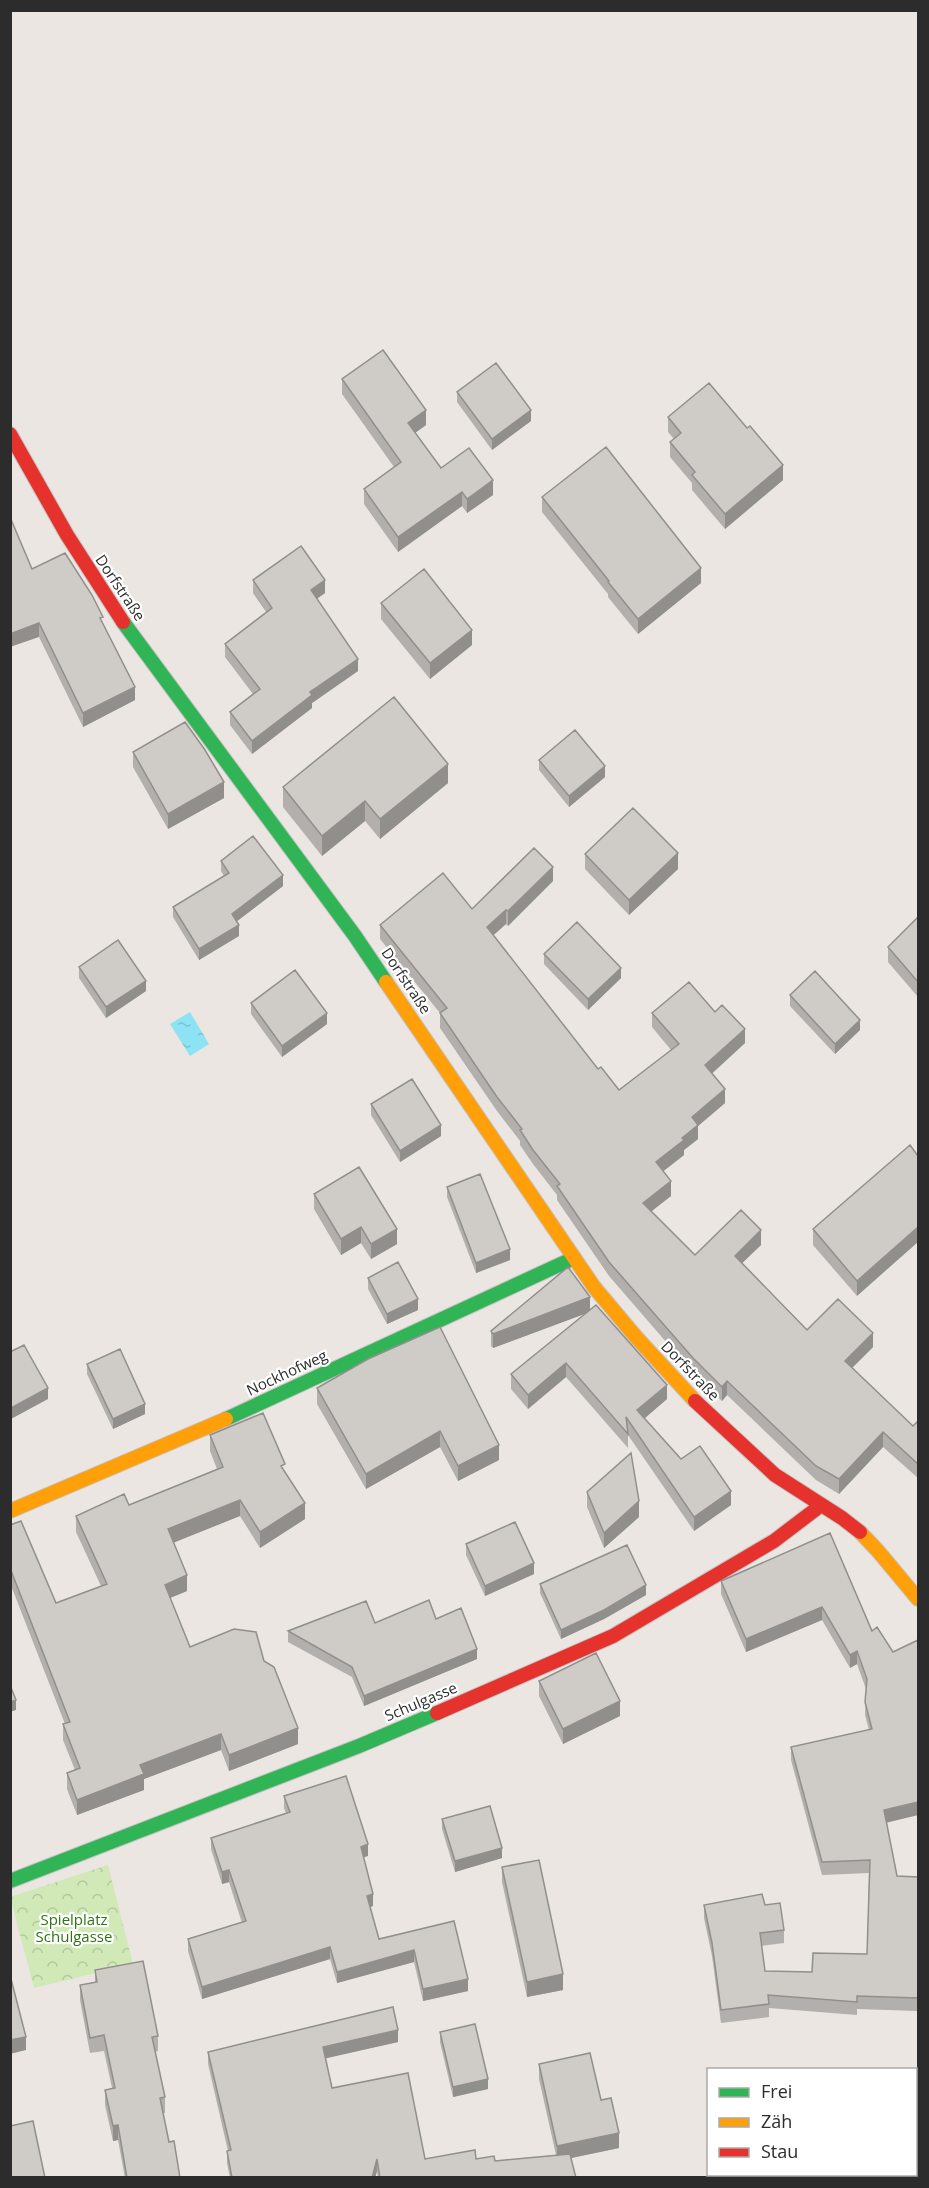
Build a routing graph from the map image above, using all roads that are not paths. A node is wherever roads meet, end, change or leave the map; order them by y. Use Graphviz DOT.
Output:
graph roads {
  1 [pos="10,434"];
  2 [pos="574,1258"];
  3 [pos="820,1506"];
  4 [pos="10,1512"];
  5 [pos="918,1599"];
  6 [pos="10,1881"];
  1 -- 2 [label="street, Dorfstraße"];
  2 -- 3 [label="street, Dorfstraße"];
  2 -- 4 [label="street, Nockhofweg"];
  3 -- 5 [label="street, Dorfstraße"];
  3 -- 6 [label="street, Schulgasse"];
}
